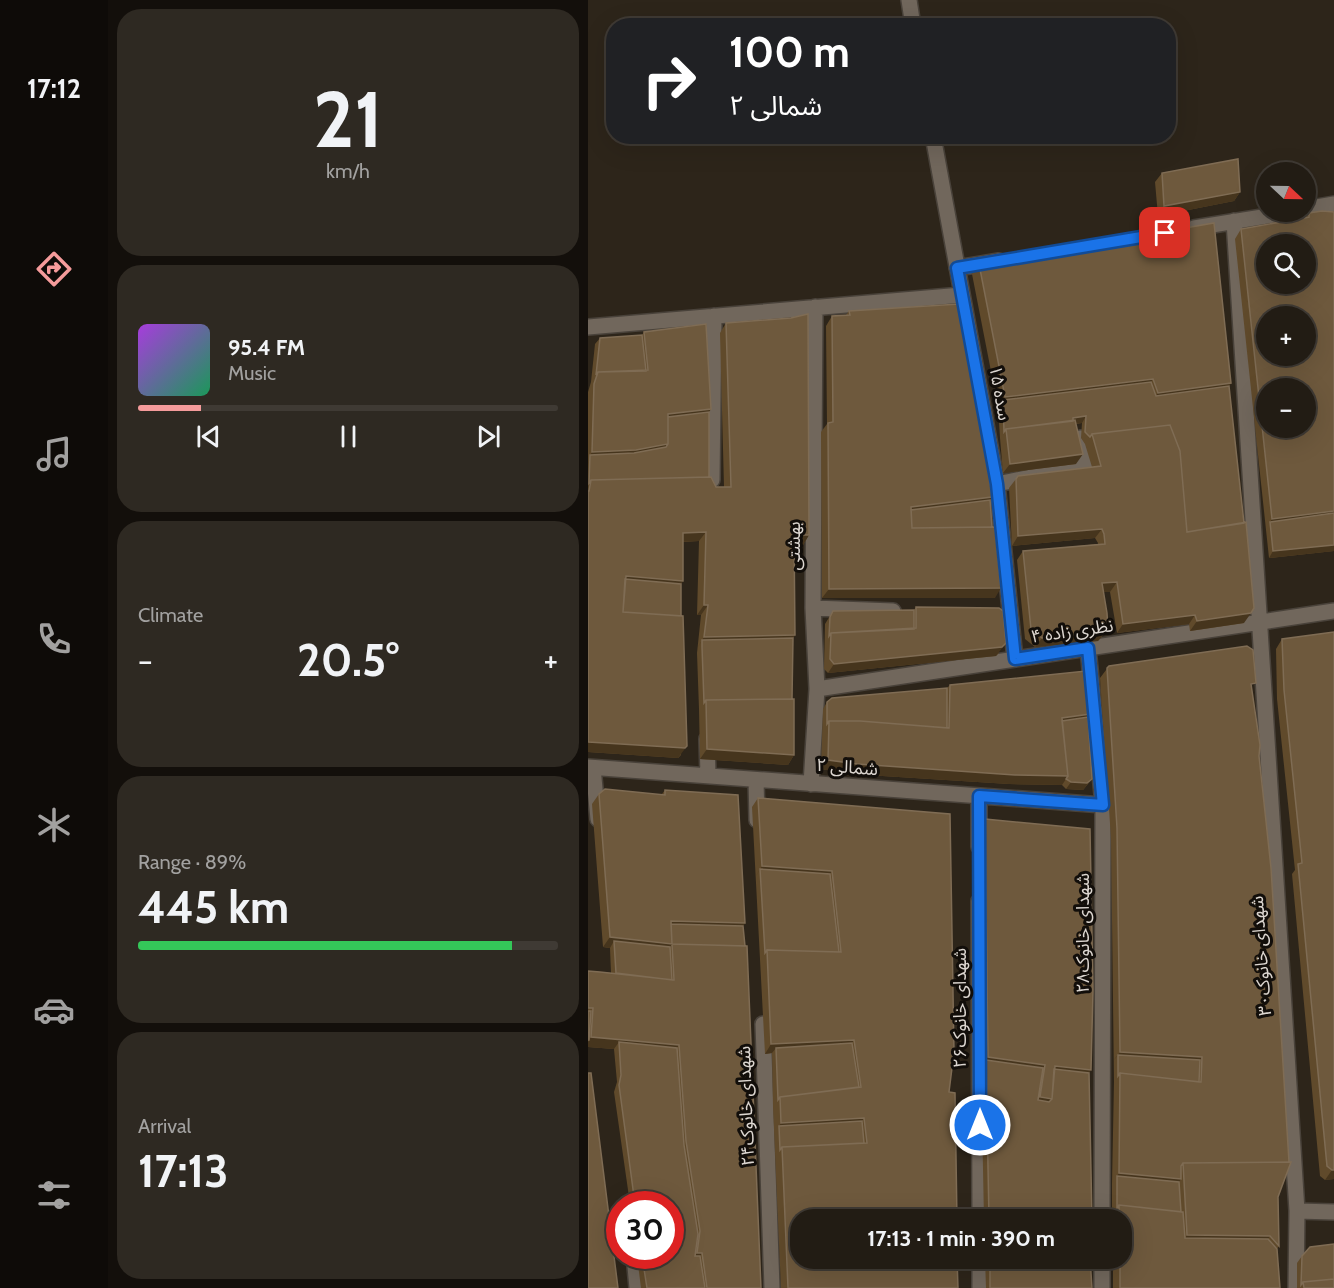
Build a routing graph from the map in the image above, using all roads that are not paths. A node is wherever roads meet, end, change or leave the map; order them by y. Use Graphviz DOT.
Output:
graph roads {
  1 [pos="909,0"];
  2 [pos="912,18"];
  3 [pos="934,144"];
  4 [pos="1334,204"];
  5 [pos="1316,207"];
  6 [pos="1256,218"];
  7 [pos="1234,221"];
  8 [pos="1176,231"];
  9 [pos="1015,258"];
  10 [pos="957,268"];
  11 [pos="962,295"];
  12 [pos="815,307"];
  13 [pos="714,316"];
  14 [pos="588,327"];
  15 [pos="1081,438"];
  16 [pos="712,480"];
  17 [pos="997,484"];
  18 [pos="813,608"];
  19 [pos="1334,611"];
  20 [pos="906,612"];
  21 [pos="1260,622"];
  22 [pos="1088,648"];
  23 [pos="1015,659"];
  24 [pos="817,689"];
  25 [pos="707,729"];
  26 [pos="591,768"];
  27 [pos="708,776"];
  28 [pos="756,780"];
  29 [pos="811,784"];
  30 [pos="979,796"];
  31 [pos="1103,805"];
  32 [pos="600,836"];
  33 [pos="758,839"];
  34 [pos="980,867"];
  35 [pos="980,891"];
  36 [pos="763,1004"];
  37 [pos="980,1209"];
  38 [pos="1102,1209"];
  39 [pos="1297,1211"];
  40 [pos="1334,1212"];
  41 [pos="635,1269"];
  42 [pos="980,1269"];
  43 [pos="1102,1269"];
  44 [pos="637,1288"];
  45 [pos="772,1288"];
  46 [pos="980,1288"];
  47 [pos="1102,1288"];
  48 [pos="1296,1288"];
  1 -- 2 [label="street"];
  3 -- 10 [label="street, سده ۱۵"];
  4 -- 5 [label="street"];
  6 -- 7 [label="street"];
  7 -- 8 [label="street"];
  7 -- 21 [label="street, شهدای خانوک۳۰"];
  9 -- 10 [label="street"];
  10 -- 11 [label="street, سده ۱۵"];
  11 -- 12 [label="street"];
  11 -- 17 [label="street, سده ۱۵"];
  12 -- 13 [label="street"];
  12 -- 18 [label="street, بهشتی"];
  13 -- 14 [label="street"];
  13 -- 16 [label="street"];
  15 -- 17 [label="street"];
  17 -- 23 [label="street, سده ۱۵"];
  18 -- 20 [label="street"];
  18 -- 24 [label="street, بهشتی"];
  19 -- 21 [label="street, نظری زاده ۴"];
  21 -- 22 [label="street, نظری زاده ۴"];
  21 -- 39 [label="street, شهدای خانوک۳۰"];
  22 -- 23 [label="street, نظری زاده ۴"];
  22 -- 31 [label="street, شهدای خانوک۲۸"];
  23 -- 24 [label="street, نظری زاده ۴"];
  24 -- 29 [label="street, بهشتی"];
  25 -- 27 [label="street"];
  26 -- 27 [label="street, شمالی ۲"];
  26 -- 32 [label="street"];
  27 -- 28 [label="street, شمالی ۲"];
  28 -- 29 [label="street, شمالی ۲"];
  28 -- 33 [label="street"];
  29 -- 30 [label="street, شمالی ۲"];
  30 -- 31 [label="street, شمالی ۲"];
  30 -- 34 [label="street"];
  31 -- 38 [label="street, شهدای خانوک۲۸"];
  35 -- 37 [label="street, شهدای خانوک۲۶"];
  36 -- 45 [label="street, شهدای خانوک۲۴"];
  39 -- 40 [label="street"];
  39 -- 48 [label="street, شهدای خانوک۳۰"];
  41 -- 44 [label="street"];
  42 -- 46 [label="street"];
  43 -- 47 [label="street"];
}
